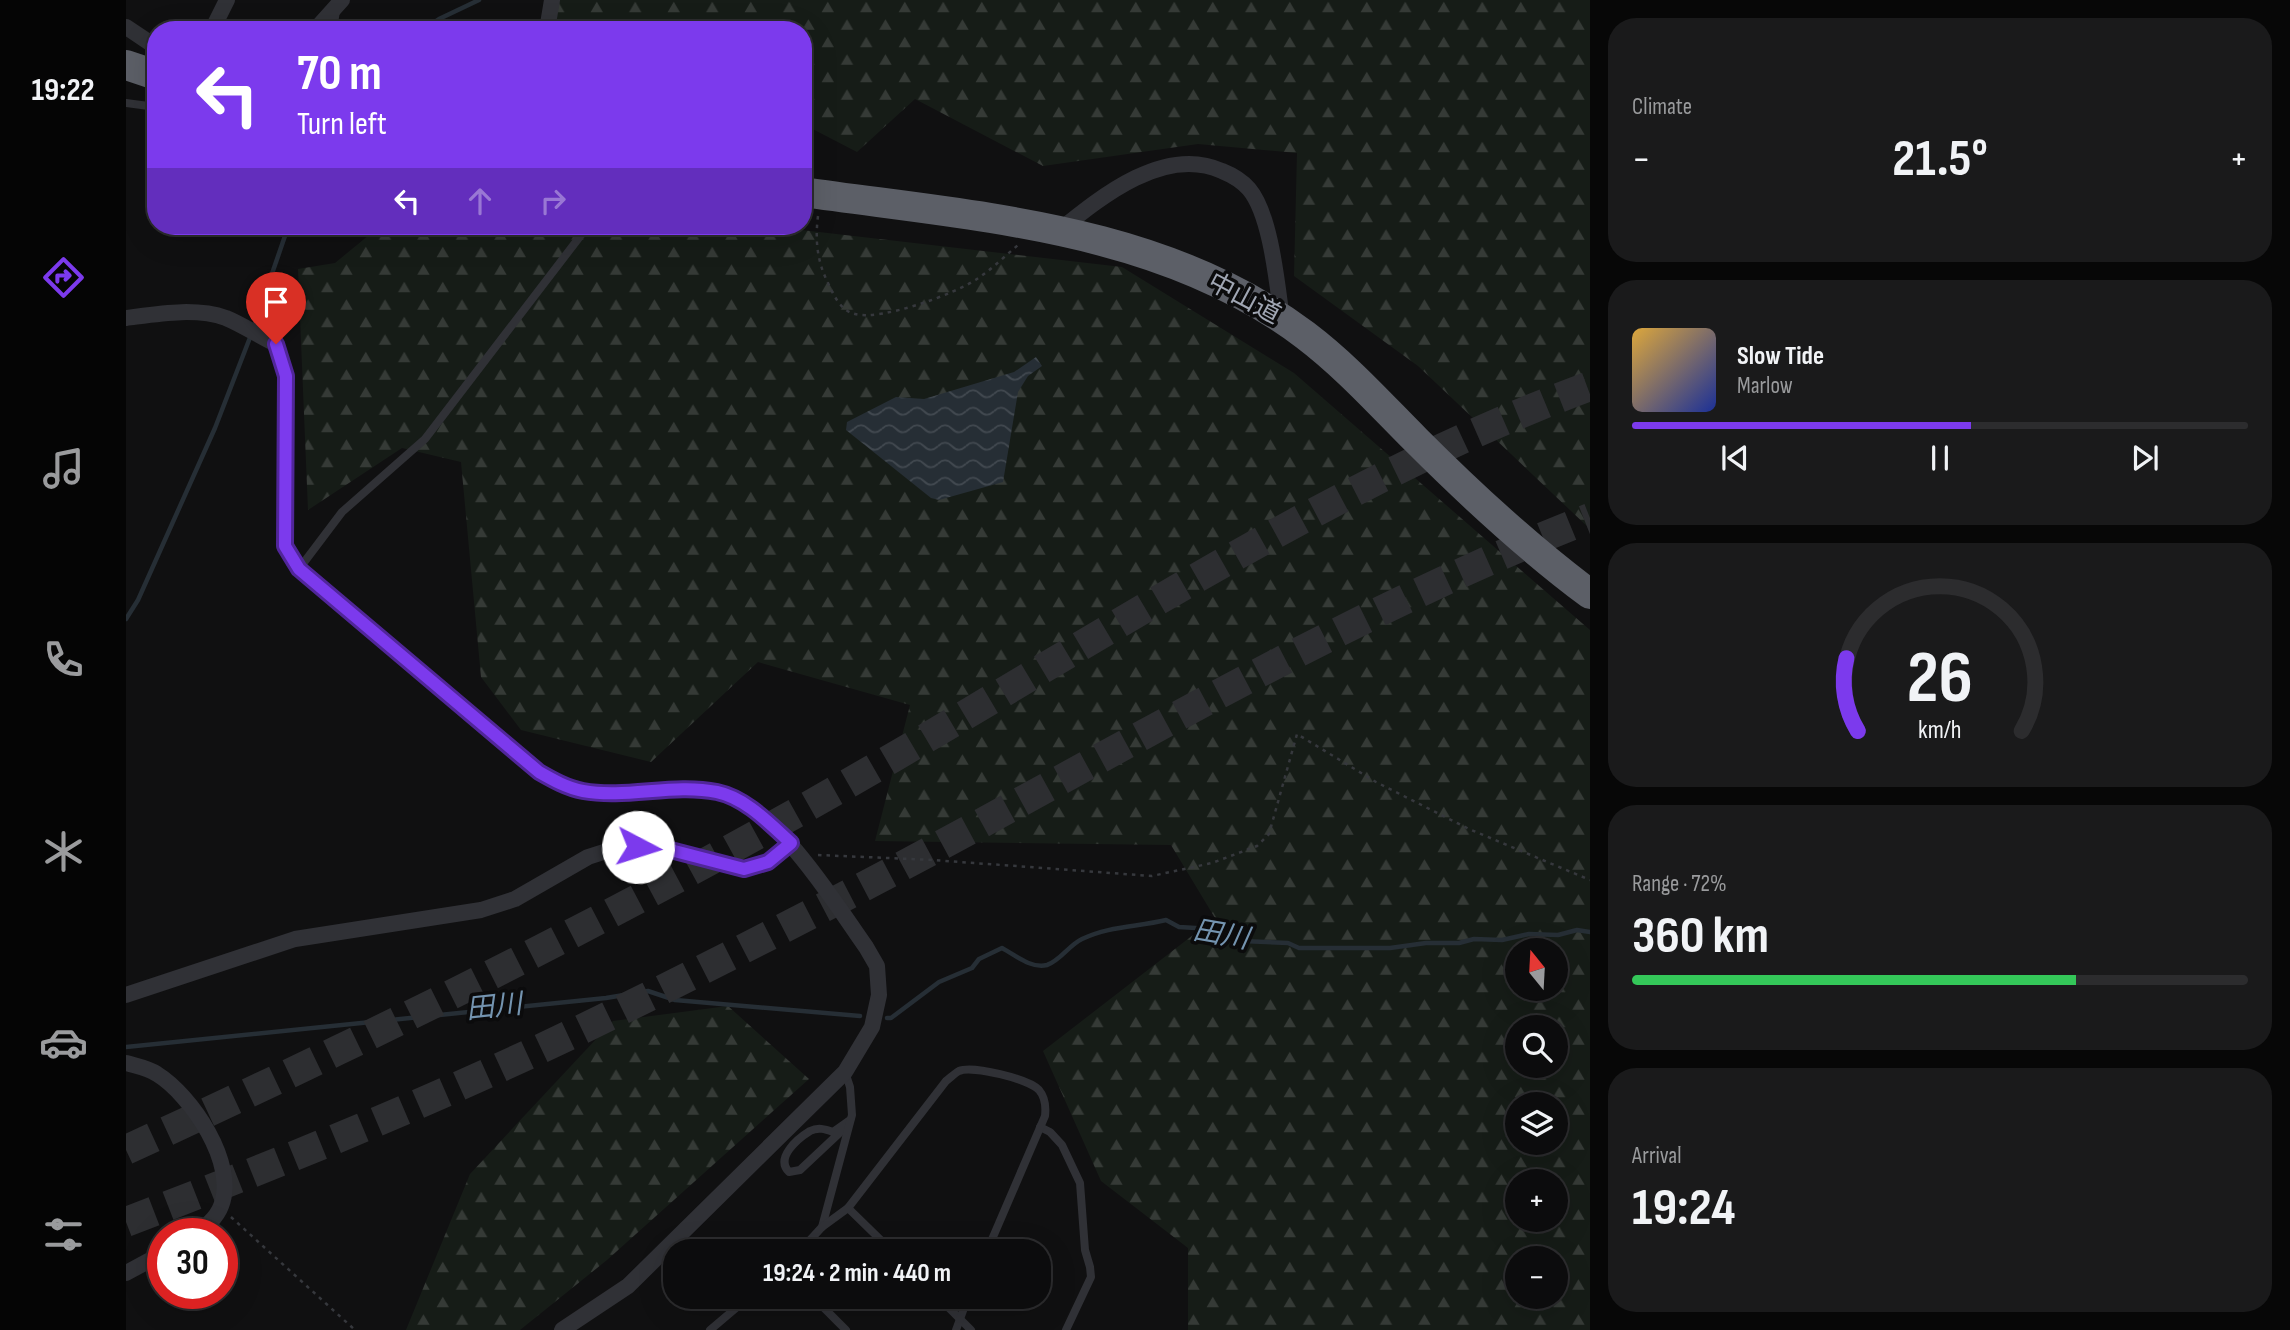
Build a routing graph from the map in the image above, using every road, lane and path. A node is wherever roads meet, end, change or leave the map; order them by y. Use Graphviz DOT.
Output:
graph roads {
  1 [pos="227,0"];
  2 [pos="552,0"];
  3 [pos="340,4"];
  4 [pos="216,21"];
  5 [pos="324,21"];
  6 [pos="335,21"];
  7 [pos="548,21"];
  8 [pos="126,27"];
  9 [pos="147,41"];
  10 [pos="126,65"];
  11 [pos="147,72"];
  12 [pos="126,103"];
  13 [pos="147,106"];
  14 [pos="812,203"];
  15 [pos="812,212"];
  16 [pos="1060,230"];
  17 [pos="581,235"];
  18 [pos="1021,243"];
  19 [pos="126,318"];
  20 [pos="1282,318"];
  21 [pos="299,569"];
  22 [pos="1590,594"];
  23 [pos="791,843"];
  24 [pos="1590,880"];
  25 [pos="126,995"];
  26 [pos="126,1063"];
  27 [pos="845,1072"];
  28 [pos="850,1122"];
  29 [pos="1040,1128"];
  30 [pos="221,1207"];
  31 [pos="848,1208"];
  32 [pos="212,1218"];
  33 [pos="822,1227"];
  34 [pos="811,1239"];
  35 [pos="880,1239"];
  36 [pos="991,1239"];
  37 [pos="147,1261"];
  38 [pos="126,1273"];
  39 [pos="735,1309"];
  40 [pos="825,1309"];
  41 [pos="950,1309"];
  42 [pos="963,1309"];
  43 [pos="959,1318"];
  44 [pos="715,1328"];
  45 [pos="355,1330"];
  46 [pos="562,1330"];
  47 [pos="846,1330"];
  48 [pos="956,1330"];
  49 [pos="971,1330"];
  50 [pos="1066,1330"];
  1 -- 4 [label="street"];
  2 -- 7 [label="street"];
  3 -- 5 [label="street"];
  3 -- 6 [label="lane"];
  8 -- 9 [label="street"];
  10 -- 11 [label="highway"];
  12 -- 13 [label="lane"];
  14 -- 16 [label="highway, 中山道"];
  15 -- 18 [label="path"];
  16 -- 20 [label="highway, 中山道"];
  16 -- 20 [label="street"];
  17 -- 21 [label="lane"];
  19 -- 21 [label="street"];
  20 -- 22 [label="highway, 中山道"];
  21 -- 23 [label="street"];
  23 -- 24 [label="path"];
  23 -- 25 [label="street"];
  23 -- 27 [label="street"];
  26 -- 30 [label="street"];
  27 -- 28 [label="lane"];
  27 -- 46 [label="street"];
  28 -- 28 [label="lane"];
  28 -- 33 [label="lane"];
  29 -- 31 [label="lane"];
  29 -- 36 [label="lane"];
  29 -- 50 [label="lane"];
  30 -- 32 [label="street"];
  30 -- 45 [label="path"];
  31 -- 33 [label="lane"];
  31 -- 35 [label="lane"];
  33 -- 34 [label="lane"];
  37 -- 38 [label="street"];
  39 -- 44 [label="lane"];
  40 -- 47 [label="lane"];
  41 -- 43 [label="lane"];
  42 -- 43 [label="lane"];
  43 -- 48 [label="lane"];
  43 -- 49 [label="lane"];
}
